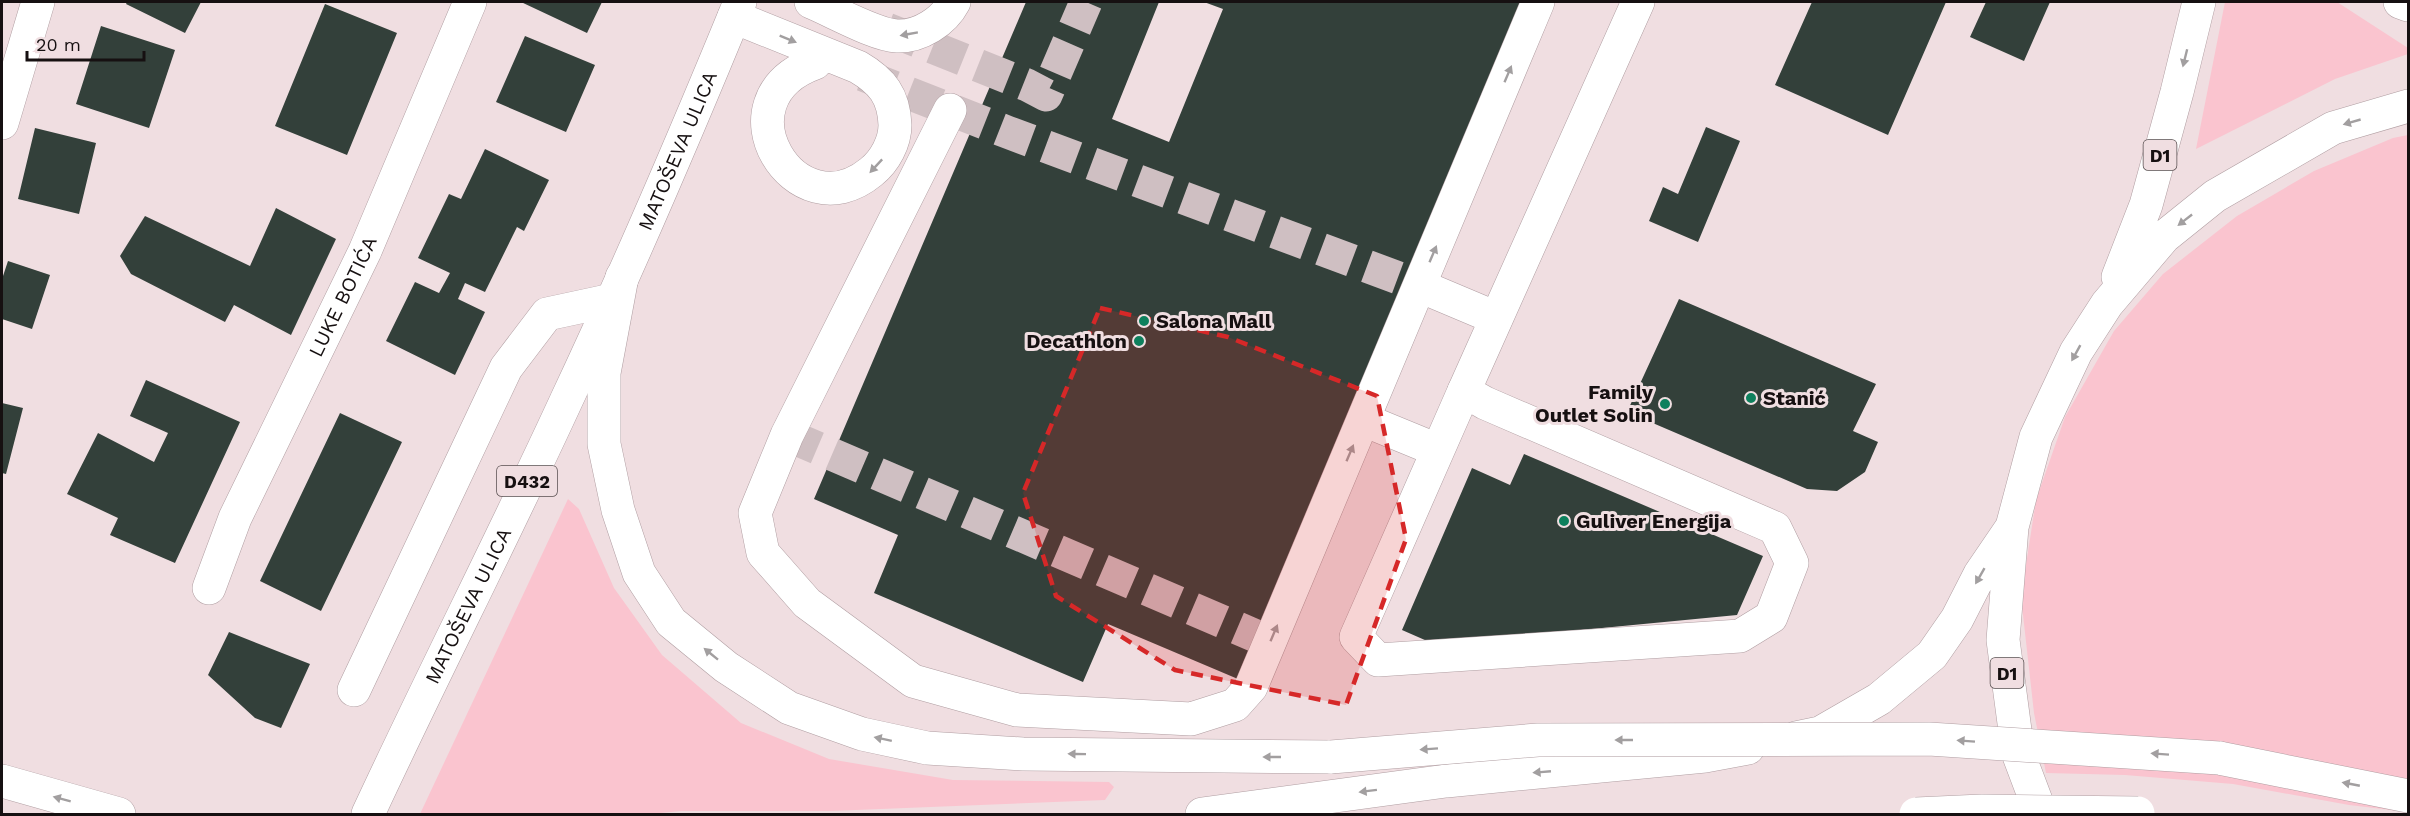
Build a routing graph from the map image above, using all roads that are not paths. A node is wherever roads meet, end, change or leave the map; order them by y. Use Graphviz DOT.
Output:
graph roads {
  1 [pos="38,2"];
  2 [pos="470,2"];
  3 [pos="811,2"];
  4 [pos="954,2"];
  5 [pos="1538,2"];
  6 [pos="1638,2"];
  7 [pos="2199,2"];
  8 [pos="2400,2"];
  9 [pos="2409,5"];
  10 [pos="737,9"];
  11 [pos="815,63"];
  12 [pos="2409,106"];
  13 [pos="950,110"];
  14 [pos="2,123"];
  15 [pos="1420,286"];
  16 [pos="617,288"];
  17 [pos="2107,304"];
  18 [pos="1496,318"];
  19 [pos="1464,391"];
  20 [pos="1364,420"];
  21 [pos="1437,450"];
  22 [pos="2012,527"];
  23 [pos="209,588"];
  24 [pos="354,690"];
  25 [pos="2,781"];
  26 [pos="2409,796"];
  27 [pos="119,814"];
  28 [pos="368,814"];
  29 [pos="1202,814"];
  30 [pos="1916,814"];
  31 [pos="2041,814"];
  32 [pos="2148,814"];
  1 -- 14 [label="main road"];
  2 -- 23 [label="main road, LUKE BOTIĆA"];
  4 -- 3 [label="main road, one-way"];
  15 -- 5 [label="main road, one-way"];
  6 -- 18 [label="main road"];
  7 -- 17 [label="main road, D1, one-way"];
  8 -- 9 [label="main road"];
  10 -- 11 [label="main road, one-way"];
  10 -- 16 [label="main road, MATOŠEVA ULICA / D432"];
  12 -- 17 [label="main road, one-way"];
  13 -- 20 [label="main road, one-way"];
  15 -- 18 [label="main road"];
  15 -- 20 [label="main road"];
  16 -- 24 [label="main road"];
  26 -- 16 [label="main road, one-way, bridge"];
  16 -- 28 [label="main road, MATOŠEVA ULICA / D432"];
  17 -- 22 [label="main road, D1, one-way"];
  18 -- 19 [label="main road"];
  19 -- 21 [label="main road"];
  19 -- 21 [label="main road"];
  20 -- 21 [label="main road"];
  22 -- 29 [label="main road, one-way"];
  22 -- 31 [label="main road, D1"];
  27 -- 25 [label="main road, one-way"];
  30 -- 32 [label="main road, bridge"];
}
